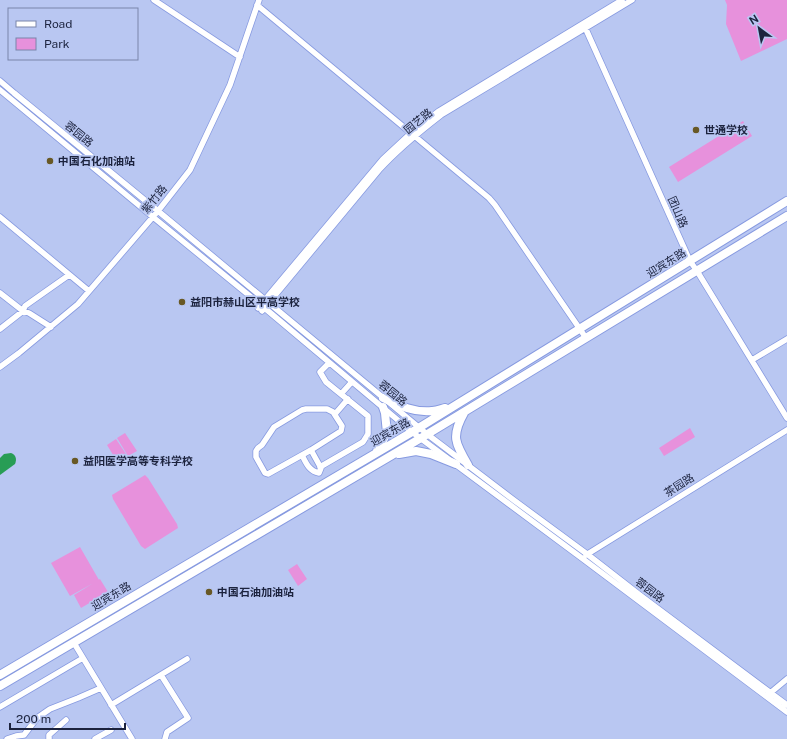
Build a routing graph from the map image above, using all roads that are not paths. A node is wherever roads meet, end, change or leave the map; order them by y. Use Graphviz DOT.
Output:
graph roads {
  1 [pos="154,0"];
  2 [pos="622,0"];
  3 [pos="632,0"];
  4 [pos="258,2"];
  5 [pos="584,26"];
  6 [pos="240,57"];
  7 [pos="0,81"];
  8 [pos="0,90"];
  9 [pos="412,134"];
  10 [pos="787,201"];
  11 [pos="158,211"];
  12 [pos="787,216"];
  13 [pos="0,217"];
  14 [pos="153,217"];
  15 [pos="690,261"];
  16 [pos="697,271"];
  17 [pos="69,275"];
  18 [pos="89,292"];
  19 [pos="0,293"];
  20 [pos="263,306"];
  21 [pos="23,311"];
  22 [pos="51,327"];
  23 [pos="0,329"];
  24 [pos="580,329"];
  25 [pos="586,338"];
  26 [pos="787,339"];
  27 [pos="752,360"];
  28 [pos="327,365"];
  29 [pos="0,367"];
  30 [pos="350,384"];
  31 [pos="341,394"];
  32 [pos="382,398"];
  33 [pos="348,399"];
  34 [pos="458,403"];
  35 [pos="383,407"];
  36 [pos="466,411"];
  37 [pos="334,414"];
  38 [pos="787,418"];
  39 [pos="416,430"];
  40 [pos="787,430"];
  41 [pos="424,436"];
  42 [pos="311,450"];
  43 [pos="376,452"];
  44 [pos="302,455"];
  45 [pos="392,455"];
  46 [pos="369,457"];
  47 [pos="456,464"];
  48 [pos="468,465"];
  49 [pos="374,466"];
  50 [pos="320,470"];
  51 [pos="325,483"];
  52 [pos="214,548"];
  53 [pos="585,556"];
  54 [pos="220,557"];
  55 [pos="74,643"];
  56 [pos="83,658"];
  57 [pos="187,659"];
  58 [pos="0,675"];
  59 [pos="161,675"];
  60 [pos="787,679"];
  61 [pos="0,686"];
  62 [pos="101,688"];
  63 [pos="768,694"];
  64 [pos="787,705"];
  65 [pos="112,706"];
  66 [pos="0,707"];
  67 [pos="787,712"];
  68 [pos="66,720"];
  69 [pos="111,730"];
  70 [pos="24,737"];
  71 [pos="7,739"];
  72 [pos="49,739"];
  73 [pos="95,739"];
  74 [pos="132,739"];
  75 [pos="165,739"];
  1 -- 6 [label="street"];
  2 -- 5 [label="street, 园艺路"];
  3 -- 5 [label="street, 园艺路"];
  4 -- 6 [label="street, 紫竹路"];
  4 -- 9 [label="street"];
  5 -- 9 [label="street, 园艺路"];
  5 -- 15 [label="street, 团山路"];
  6 -- 11 [label="street, 紫竹路"];
  7 -- 11 [label="street, 蓉园路"];
  8 -- 14 [label="street, 蓉园路"];
  9 -- 20 [label="street, 园艺路"];
  9 -- 24 [label="street"];
  10 -- 15 [label="highway, 迎宾东路"];
  11 -- 14 [label="street, 紫竹路"];
  11 -- 20 [label="street, 蓉园路"];
  12 -- 16 [label="highway, 迎宾东路"];
  13 -- 17 [label="street"];
  14 -- 18 [label="street, 紫竹路"];
  14 -- 20 [label="street, 蓉园路"];
  15 -- 16 [label="street, 团山路"];
  15 -- 24 [label="highway, 迎宾东路"];
  16 -- 25 [label="highway, 迎宾东路"];
  16 -- 27 [label="street, 团山路"];
  17 -- 18 [label="street"];
  17 -- 21 [label="street"];
  18 -- 22 [label="street, 紫竹路"];
  19 -- 21 [label="street"];
  20 -- 32 [label="street, 蓉园路"];
  20 -- 35 [label="street, 蓉园路"];
  21 -- 22 [label="street"];
  21 -- 23 [label="street"];
  22 -- 29 [label="street, 紫竹路"];
  24 -- 25 [label="street"];
  24 -- 34 [label="highway, 迎宾东路"];
  25 -- 36 [label="highway, 迎宾东路"];
  26 -- 27 [label="street"];
  27 -- 38 [label="street, 团山路"];
  28 -- 31 [label="street"];
  30 -- 31 [label="street"];
  31 -- 33 [label="street"];
  32 -- 34 [label="highway"];
  32 -- 39 [label="street, 蓉园路"];
  33 -- 37 [label="street"];
  33 -- 50 [label="street"];
  34 -- 36 [label="highway"];
  34 -- 39 [label="highway, 迎宾东路"];
  35 -- 39 [label="street, 蓉园路"];
  35 -- 43 [label="highway"];
  36 -- 41 [label="highway, 迎宾东路"];
  36 -- 48 [label="highway"];
  37 -- 42 [label="street"];
  37 -- 44 [label="street"];
  39 -- 41 [label="street, 蓉园路"];
  39 -- 43 [label="highway, 迎宾东路"];
  40 -- 53 [label="street, 茶园路"];
  41 -- 45 [label="highway, 迎宾东路"];
  41 -- 47 [label="street, 蓉园路"];
  41 -- 48 [label="street, 蓉园路"];
  42 -- 44 [label="street"];
  42 -- 50 [label="street"];
  43 -- 46 [label="highway, 迎宾东路"];
  44 -- 50 [label="street"];
  45 -- 47 [label="highway"];
  45 -- 49 [label="highway, 迎宾东路"];
  46 -- 49 [label="highway"];
  46 -- 51 [label="highway, 迎宾东路"];
  47 -- 53 [label="street, 蓉园路"];
  48 -- 53 [label="street, 蓉园路"];
  49 -- 54 [label="highway, 迎宾东路"];
  50 -- 51 [label="street"];
  51 -- 52 [label="highway, 迎宾东路"];
  52 -- 54 [label="highway"];
  52 -- 58 [label="highway, 迎宾东路"];
  53 -- 63 [label="street, 蓉园路"];
  54 -- 55 [label="highway, 迎宾东路"];
  55 -- 56 [label="street"];
  55 -- 61 [label="highway, 迎宾东路"];
  56 -- 62 [label="street"];
  56 -- 66 [label="street"];
  57 -- 59 [label="street"];
  59 -- 65 [label="street"];
  59 -- 75 [label="street"];
  60 -- 63 [label="street"];
  62 -- 65 [label="street"];
  62 -- 70 [label="street"];
  63 -- 64 [label="street, 蓉园路"];
  63 -- 67 [label="street, 蓉园路"];
  65 -- 74 [label="street"];
  68 -- 72 [label="street"];
  69 -- 73 [label="street"];
  70 -- 71 [label="street"];
}
